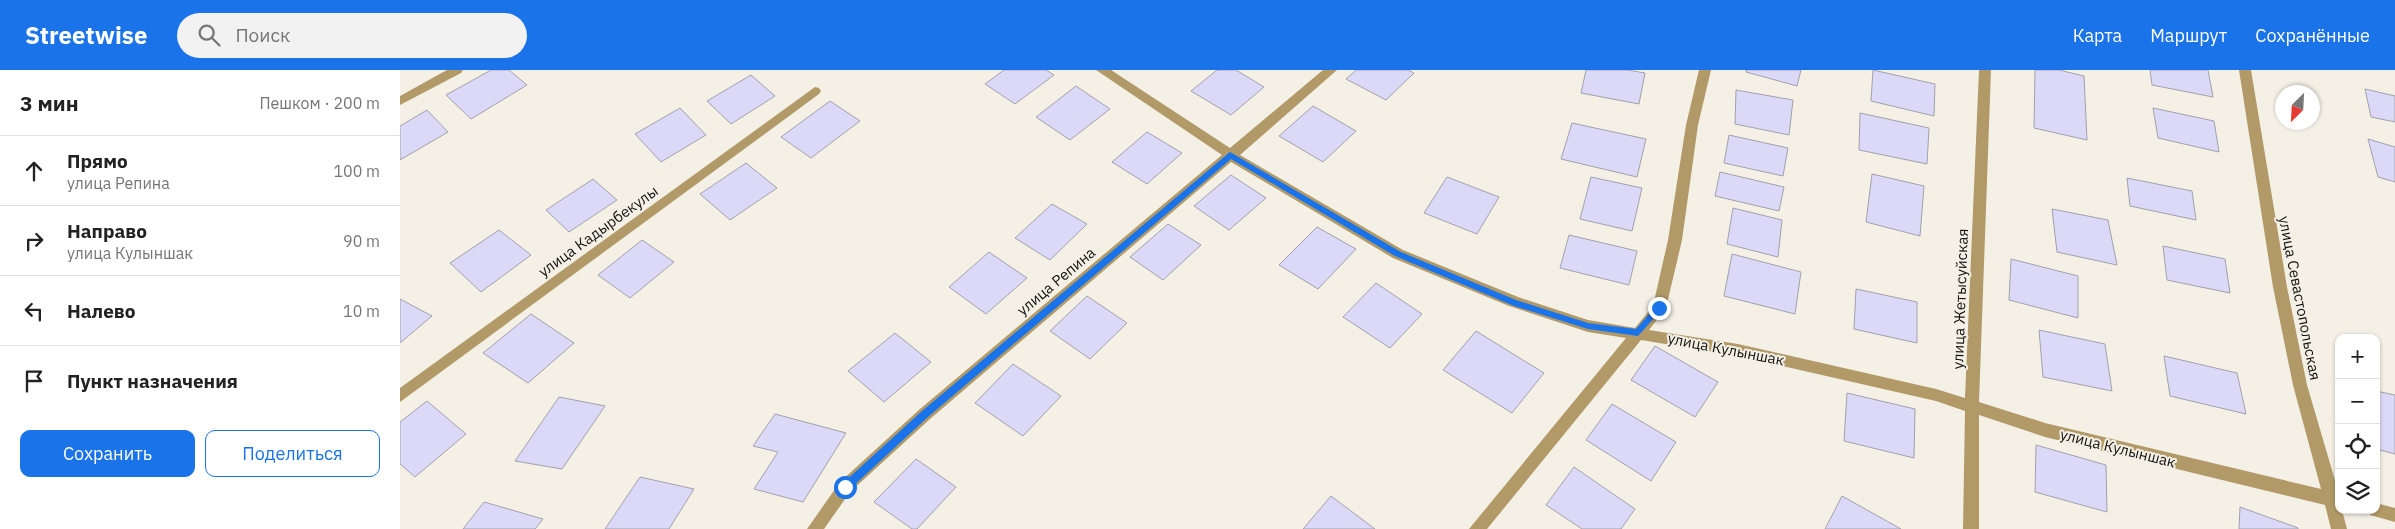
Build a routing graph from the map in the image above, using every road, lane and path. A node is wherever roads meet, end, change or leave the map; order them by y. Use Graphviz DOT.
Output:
graph roads {
  1 [pos="457,70"];
  2 [pos="1102,70"];
  3 [pos="1331,70"];
  4 [pos="1705,70"];
  5 [pos="1985,70"];
  6 [pos="2244,70"];
  7 [pos="815,92"];
  8 [pos="400,102"];
  9 [pos="1230,155"];
  10 [pos="1638,333"];
  11 [pos="400,396"];
  12 [pos="1972,407"];
  13 [pos="2335,498"];
  14 [pos="2335,501"];
  15 [pos="2380,511"];
  16 [pos="2337,514"];
  17 [pos="2395,515"];
  18 [pos="815,529"];
  19 [pos="1477,529"];
  20 [pos="1971,529"];
  21 [pos="2339,529"];
  1 -- 8 [label="street"];
  2 -- 9 [label="street, улица Кулыншак"];
  3 -- 9 [label="street, улица Репина"];
  4 -- 10 [label="street"];
  5 -- 12 [label="street, улица Жетысуйская"];
  6 -- 13 [label="street, улица Севастопольская"];
  7 -- 11 [label="street, улица Кадырбекулы"];
  9 -- 10 [label="street, улица Кулыншак"];
  9 -- 18 [label="street, улица Репина"];
  10 -- 12 [label="street, улица Кулыншак"];
  10 -- 19 [label="street"];
  12 -- 14 [label="street, улица Кулыншак"];
  12 -- 20 [label="street, улица Жетысуйская"];
  15 -- 17 [label="street"];
  16 -- 21 [label="street, улица Севастопольская"];
}
